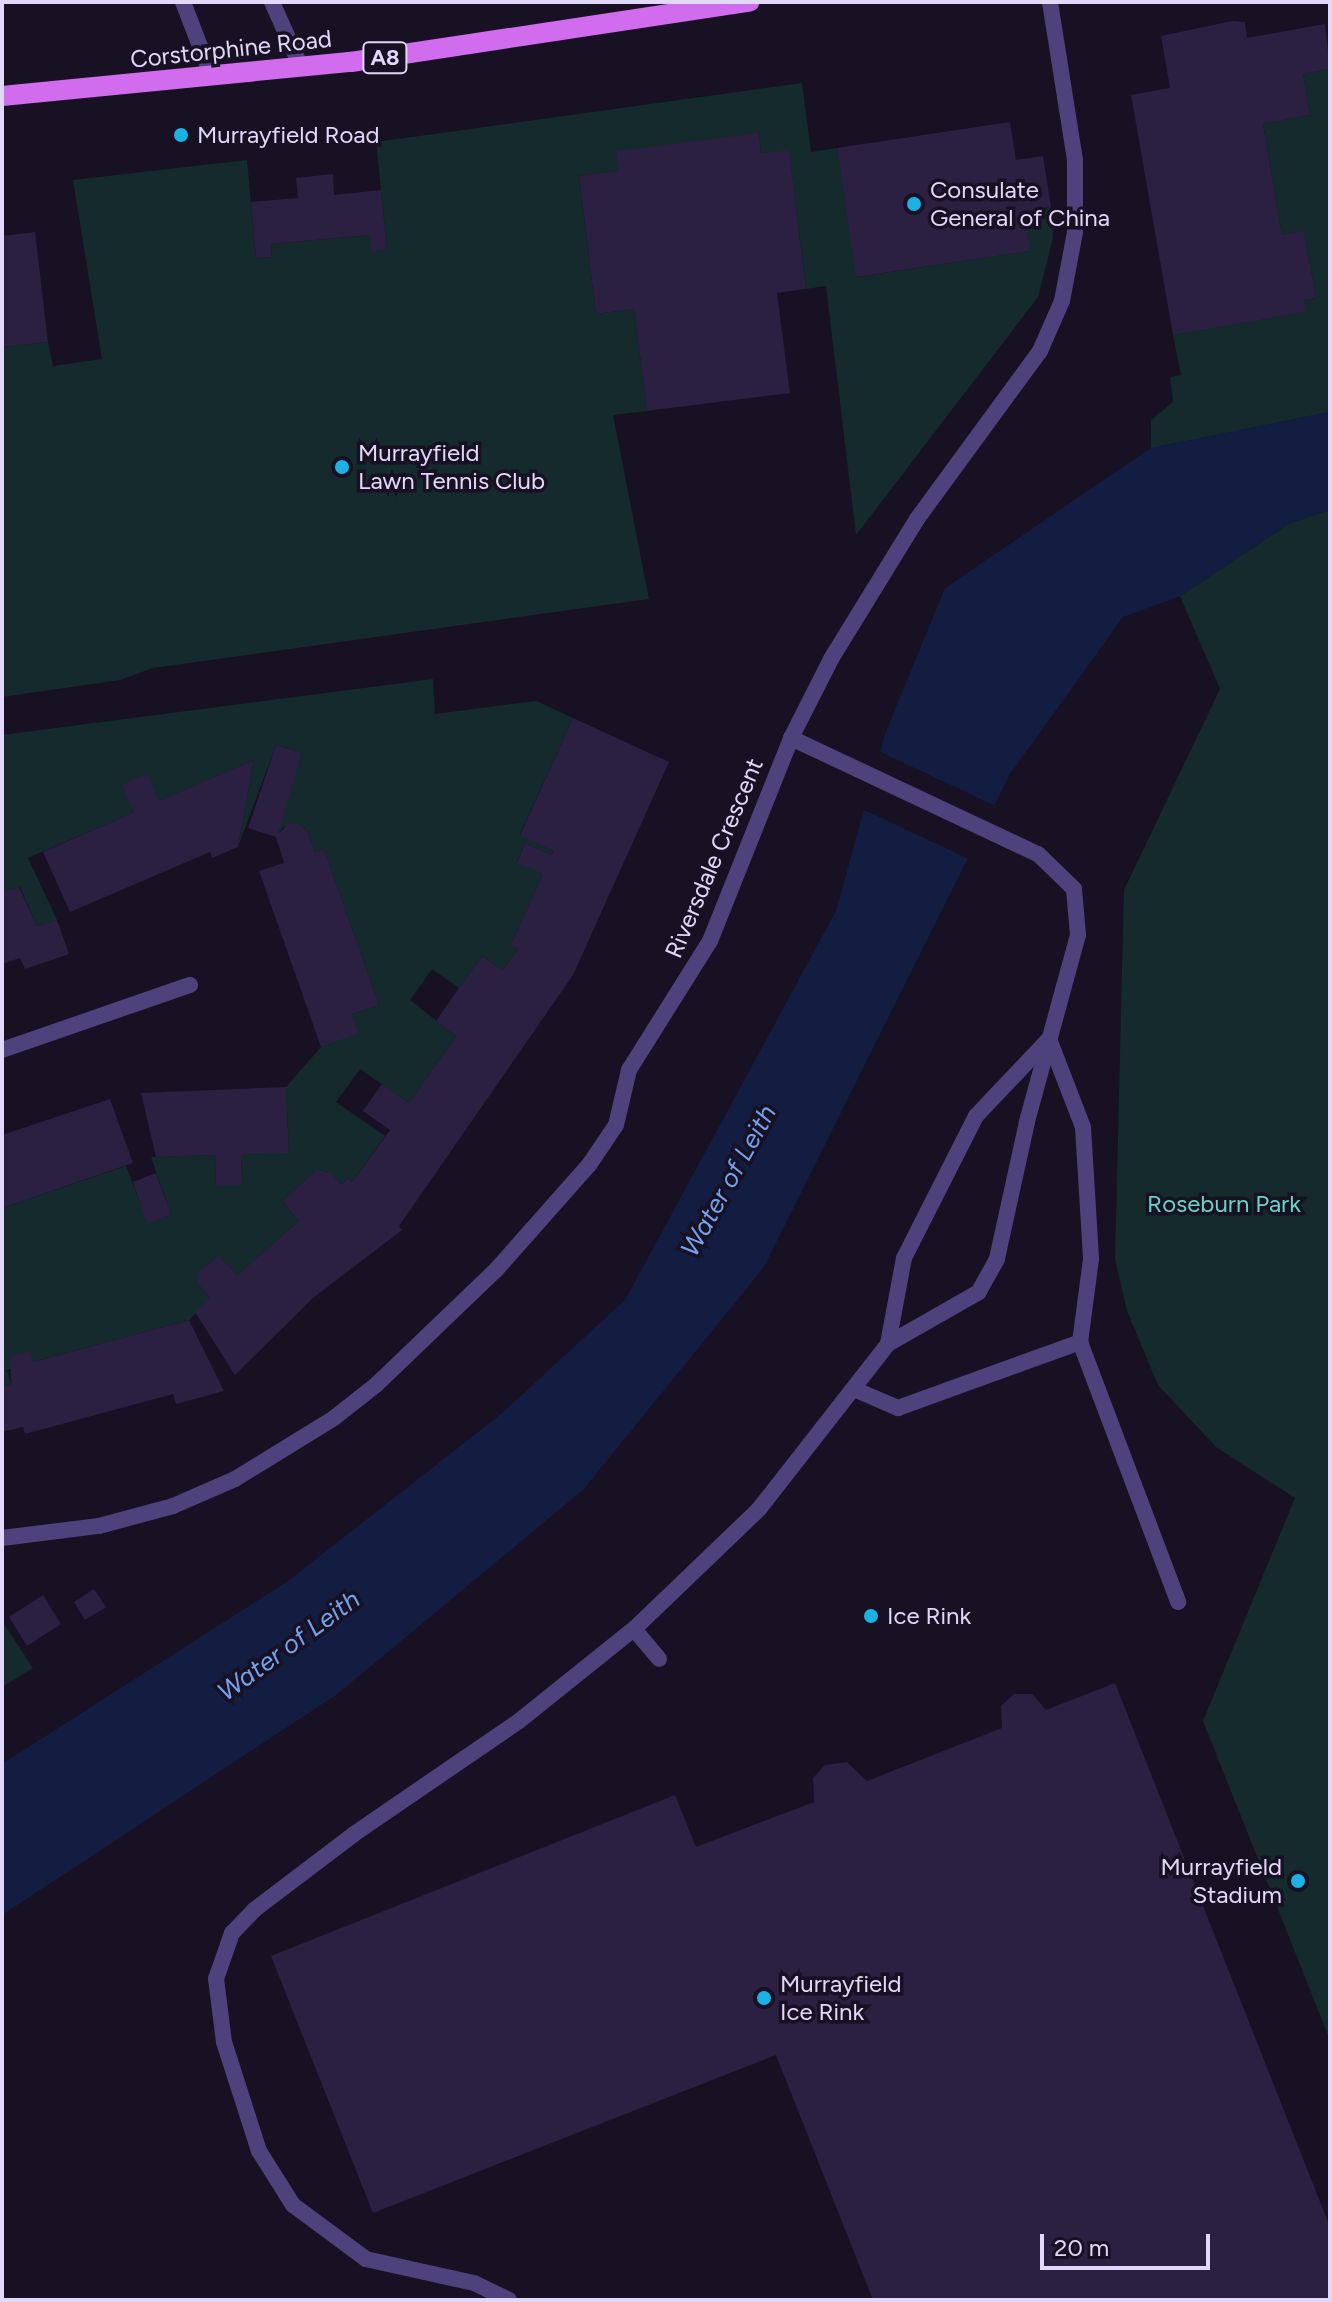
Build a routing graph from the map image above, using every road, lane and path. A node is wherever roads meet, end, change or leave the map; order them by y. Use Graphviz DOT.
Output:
graph roads {
  1 [pos="183,2"];
  2 [pos="272,2"];
  3 [pos="750,2"];
  4 [pos="1050,2"];
  5 [pos="301,67"];
  6 [pos="212,77"];
  7 [pos="2,96"];
  8 [pos="791,738"];
  9 [pos="190,985"];
  10 [pos="1049,1039"];
  11 [pos="2,1050"];
  12 [pos="1080,1342"];
  13 [pos="888,1344"];
  14 [pos="856,1390"];
  15 [pos="2,1538"];
  16 [pos="1178,1602"];
  17 [pos="634,1629"];
  18 [pos="659,1659"];
  19 [pos="509,2300"];
  1 -- 6 [label="street"];
  2 -- 5 [label="street"];
  3 -- 5 [label="main road, Corstorphine Road / A8"];
  4 -- 8 [label="street, Riversdale Crescent"];
  5 -- 6 [label="main road, Corstorphine Road / A8"];
  6 -- 7 [label="main road, Corstorphine Road / A8"];
  8 -- 10 [label="street"];
  8 -- 15 [label="street, Riversdale Crescent"];
  9 -- 11 [label="street"];
  10 -- 12 [label="street"];
  10 -- 13 [label="street"];
  10 -- 13 [label="street"];
  12 -- 14 [label="street"];
  12 -- 16 [label="street"];
  13 -- 14 [label="street"];
  14 -- 17 [label="street"];
  17 -- 18 [label="street"];
  17 -- 19 [label="street"];
}
